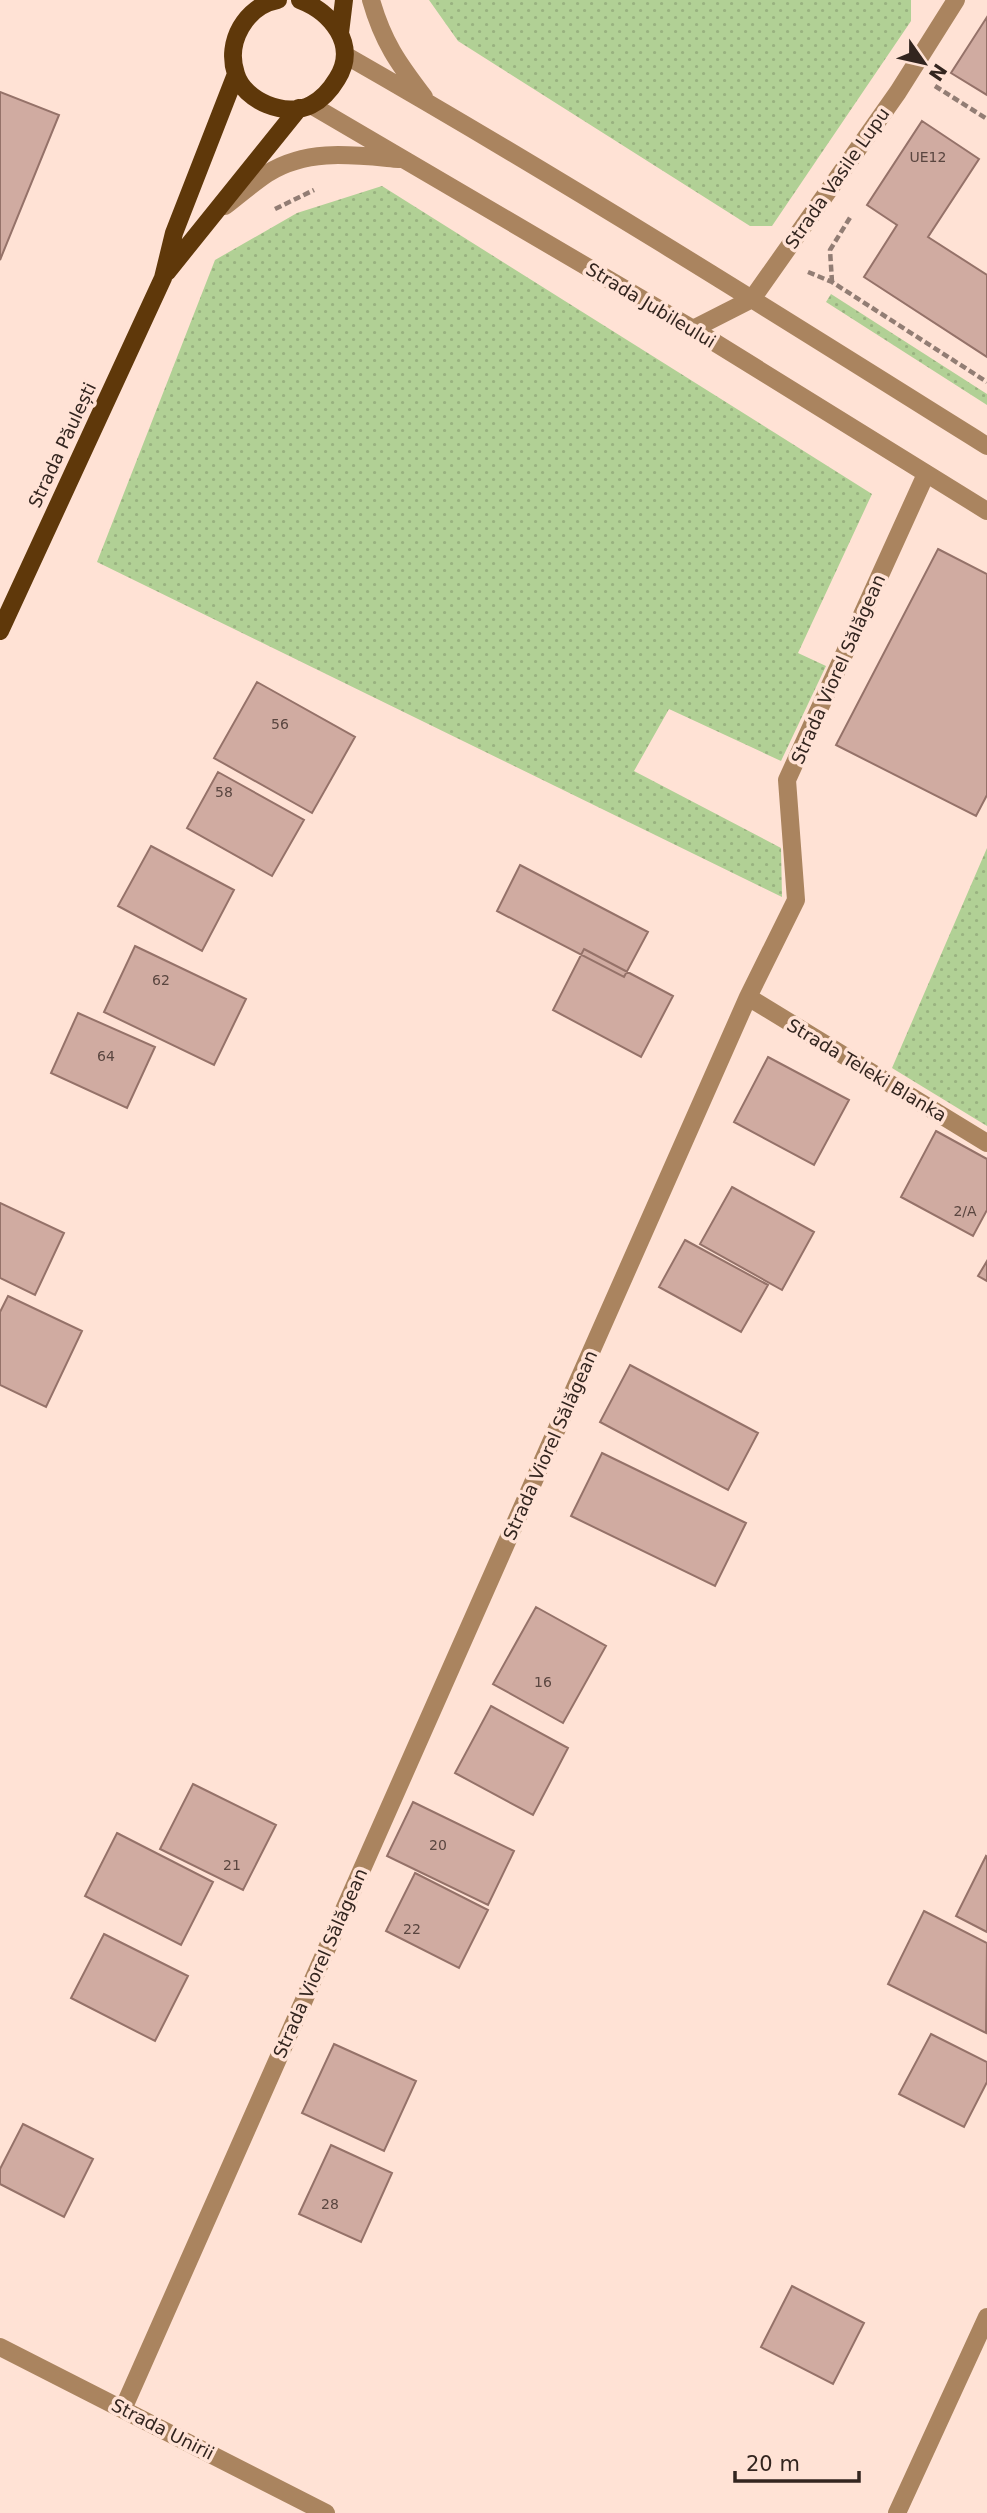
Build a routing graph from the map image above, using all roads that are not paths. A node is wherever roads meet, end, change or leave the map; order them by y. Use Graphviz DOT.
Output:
graph roads {
  1 [pos="273,0"];
  2 [pos="300,0"];
  3 [pos="344,0"];
  4 [pos="371,0"];
  5 [pos="956,0"];
  6 [pos="250,5"];
  7 [pos="340,33"];
  8 [pos="345,55"];
  9 [pos="236,74"];
  10 [pos="428,103"];
  11 [pos="305,107"];
  12 [pos="406,159"];
  13 [pos="216,212"];
  14 [pos="163,278"];
  15 [pos="752,299"];
  16 [pos="693,329"];
  17 [pos="987,446"];
  18 [pos="926,474"];
  19 [pos="987,511"];
  20 [pos="0,631"];
  21 [pos="748,997"];
  22 [pos="987,1143"];
  23 [pos="987,2317"];
  24 [pos="0,2347"];
  25 [pos="123,2409"];
  26 [pos="326,2513"];
  27 [pos="897,2513"];
  1 -- 6 [label="main road"];
  2 -- 7 [label="main road"];
  3 -- 7 [label="main road"];
  4 -- 10 [label="street"];
  5 -- 15 [label="street, Strada Vasile Lupu"];
  6 -- 9 [label="main road"];
  7 -- 8 [label="main road"];
  8 -- 10 [label="street"];
  8 -- 11 [label="main road, Strada Păulești"];
  9 -- 11 [label="main road"];
  9 -- 14 [label="main road, Strada Păulești"];
  10 -- 15 [label="street"];
  11 -- 12 [label="street, Strada Jubileului"];
  11 -- 13 [label="main road, Strada Păulești"];
  12 -- 13 [label="street"];
  12 -- 16 [label="street, Strada Jubileului"];
  13 -- 14 [label="main road, Strada Păulești"];
  14 -- 20 [label="main road, Strada Păulești"];
  15 -- 16 [label="street, Strada Vasile Lupu"];
  15 -- 17 [label="street"];
  16 -- 18 [label="street, Strada Jubileului"];
  18 -- 19 [label="street, Strada Jubileului"];
  18 -- 21 [label="street, Strada Viorel Sălăgean"];
  21 -- 22 [label="street, Strada Teleki Blanka"];
  21 -- 25 [label="street, Strada Viorel Sălăgean"];
  23 -- 27 [label="street"];
  24 -- 25 [label="street, Strada Unirii"];
  25 -- 26 [label="street, Strada Unirii"];
}
